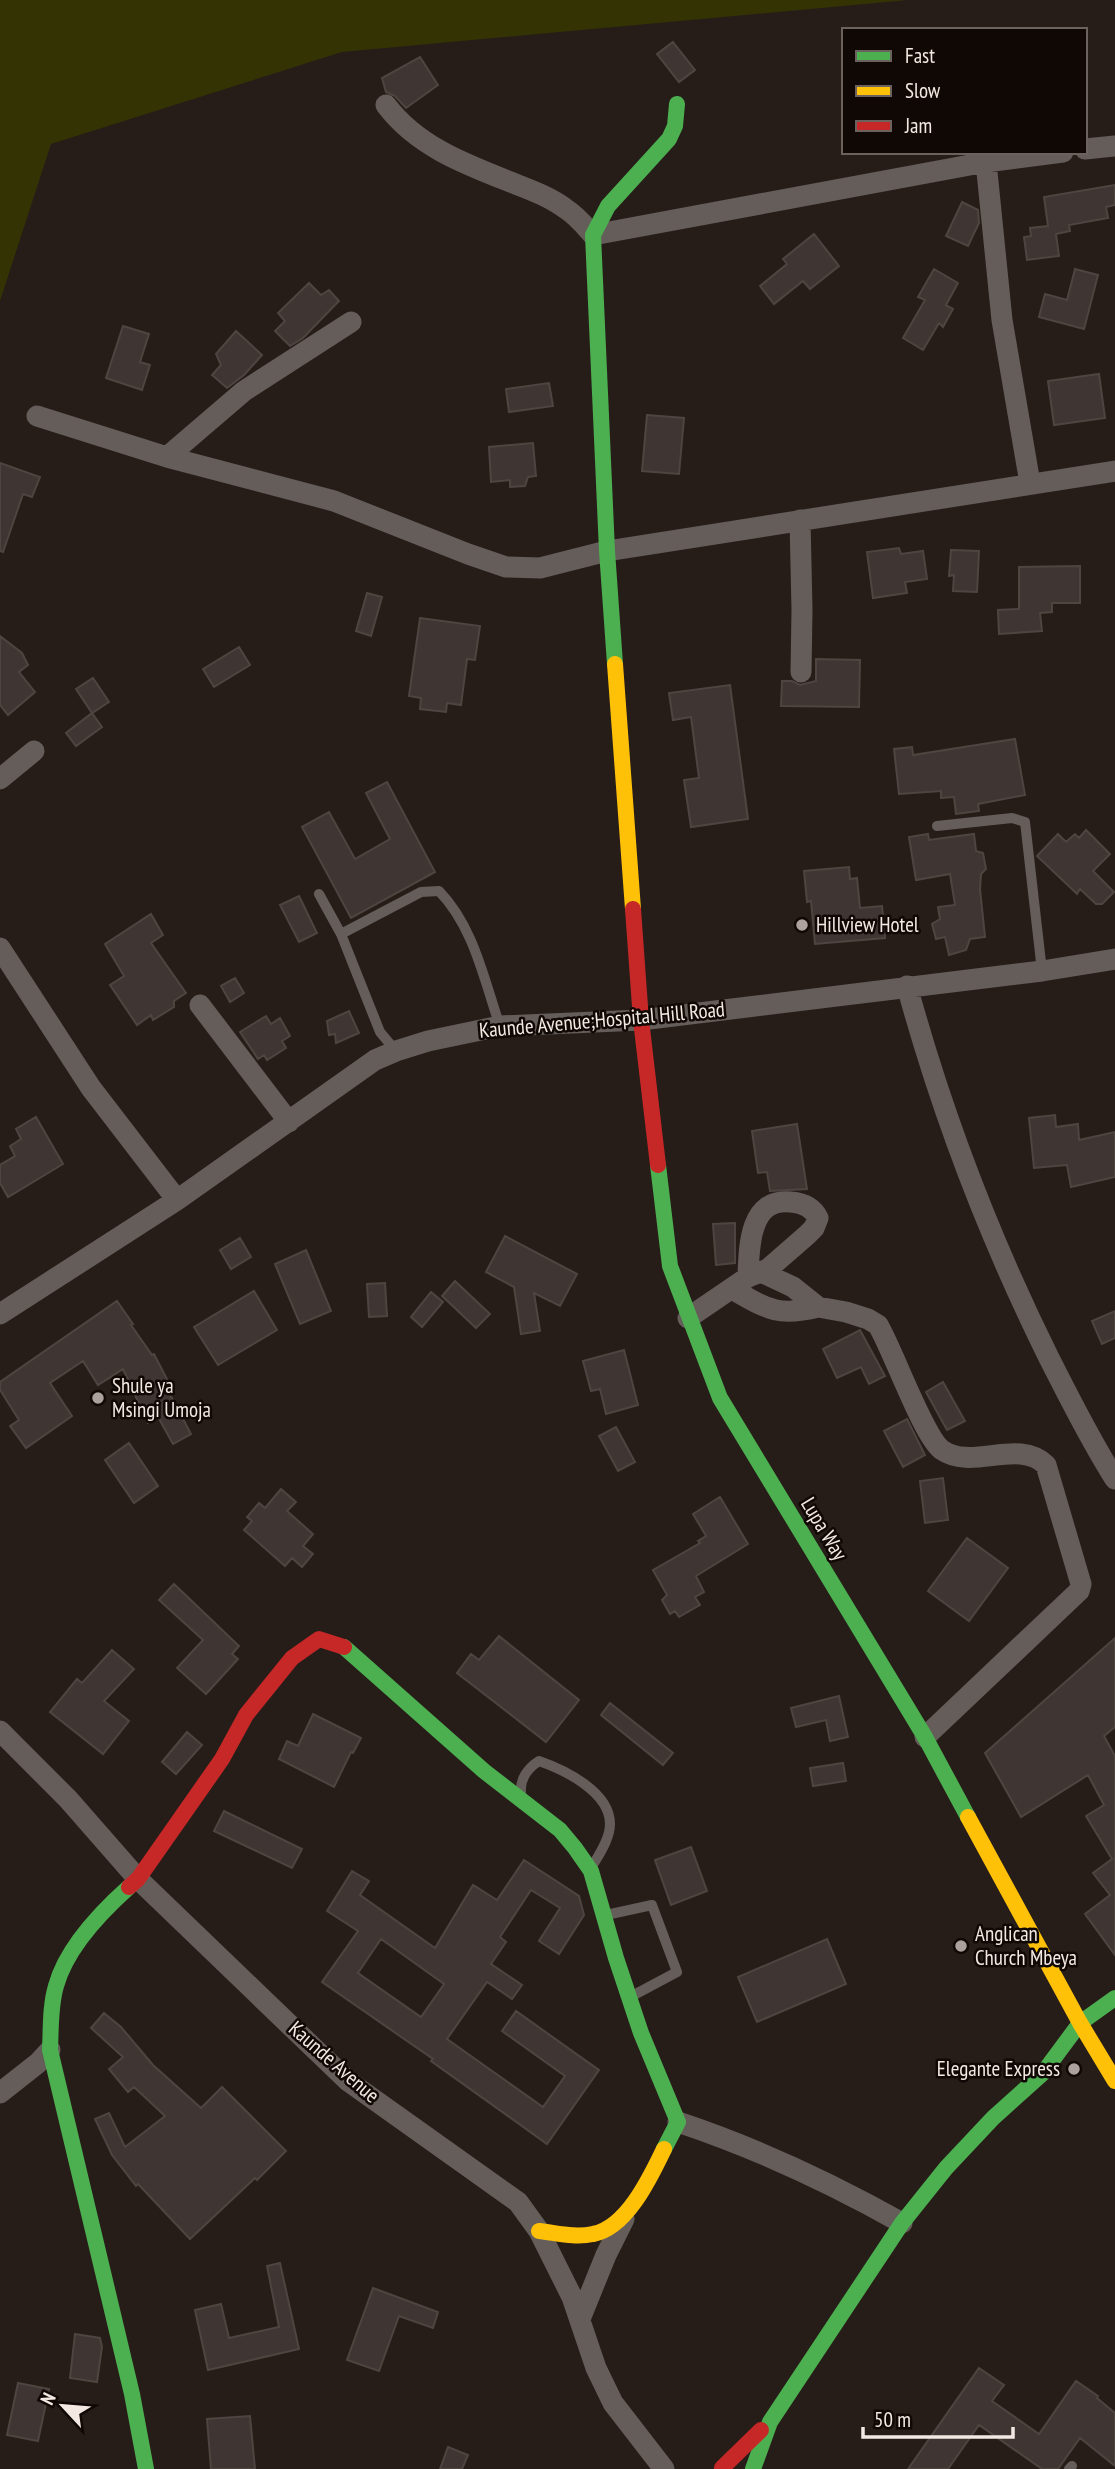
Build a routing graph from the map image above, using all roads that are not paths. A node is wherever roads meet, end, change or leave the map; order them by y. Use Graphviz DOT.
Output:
graph roads {
  1 [pos="677,104"];
  2 [pos="386,106"];
  3 [pos="1115,146"];
  4 [pos="1087,149"];
  5 [pos="1048,154"];
  6 [pos="986,162"];
  7 [pos="593,235"];
  8 [pos="352,322"];
  9 [pos="37,416"];
  10 [pos="167,457"];
  11 [pos="1115,471"];
  12 [pos="1030,484"];
  13 [pos="800,520"];
  14 [pos="607,551"];
  15 [pos="800,672"];
  16 [pos="34,751"];
  17 [pos="0,779"];
  18 [pos="937,827"];
  19 [pos="319,894"];
  20 [pos="341,933"];
  21 [pos="0,948"];
  22 [pos="1115,959"];
  23 [pos="1042,971"];
  24 [pos="907,986"];
  25 [pos="200,1005"];
  26 [pos="640,1020"];
  27 [pos="500,1026"];
  28 [pos="396,1051"];
  29 [pos="289,1122"];
  30 [pos="177,1200"];
  31 [pos="747,1280"];
  32 [pos="818,1307"];
  33 [pos="0,1314"];
  34 [pos="688,1318"];
  35 [pos="1115,1479"];
  36 [pos="0,1731"];
  37 [pos="925,1737"];
  38 [pos="523,1801"];
  39 [pos="591,1871"];
  40 [pos="138,1879"];
  41 [pos="605,1915"];
  42 [pos="630,1997"];
  43 [pos="1115,1998"];
  44 [pos="1080,2023"];
  45 [pos="50,2050"];
  46 [pos="1115,2081"];
  47 [pos="0,2092"];
  48 [pos="678,2122"];
  49 [pos="631,2206"];
  50 [pos="902,2223"];
  51 [pos="539,2231"];
  52 [pos="580,2319"];
  53 [pos="771,2422"];
  54 [pos="649,2448"];
  55 [pos="146,2469"];
  56 [pos="664,2469"];
  57 [pos="681,2469"];
  58 [pos="708,2469"];
  59 [pos="723,2469"];
  60 [pos="753,2469"];
  1 -- 7 [label="street"];
  2 -- 7 [label="street"];
  3 -- 4 [label="street"];
  5 -- 6 [label="street"];
  6 -- 7 [label="street"];
  6 -- 12 [label="street"];
  7 -- 14 [label="street, Lupa Way"];
  8 -- 10 [label="street"];
  9 -- 10 [label="street"];
  10 -- 14 [label="street"];
  11 -- 12 [label="street"];
  12 -- 13 [label="street"];
  13 -- 14 [label="street"];
  13 -- 15 [label="street"];
  14 -- 26 [label="street, Lupa Way"];
  16 -- 17 [label="street"];
  18 -- 23 [label="lane"];
  19 -- 20 [label="lane"];
  20 -- 27 [label="lane"];
  20 -- 28 [label="lane"];
  21 -- 30 [label="street"];
  22 -- 23 [label="street, Kaunde Avenue;Hospital Hill Road"];
  23 -- 24 [label="street, Kaunde Avenue;Hospital Hill Road"];
  24 -- 26 [label="street, Kaunde Avenue;Hospital Hill Road"];
  24 -- 35 [label="street"];
  25 -- 29 [label="street"];
  26 -- 27 [label="street, Kaunde Avenue;Hospital Hill Road"];
  26 -- 34 [label="street, Lupa Way"];
  27 -- 28 [label="street, Kaunde Avenue;Hospital Hill Road"];
  28 -- 29 [label="street, Kaunde Avenue;Hospital Hill Road"];
  29 -- 30 [label="street, Kaunde Avenue;Hospital Hill Road"];
  30 -- 33 [label="street, Kaunde Avenue;Hospital Hill Road"];
  31 -- 32 [label="street"];
  31 -- 32 [label="street"];
  31 -- 34 [label="street"];
  32 -- 37 [label="street"];
  34 -- 37 [label="street, Lupa Way"];
  36 -- 40 [label="street, Kaunde Avenue"];
  37 -- 44 [label="street, Lupa Way"];
  38 -- 39 [label="street"];
  38 -- 39 [label="lane"];
  38 -- 40 [label="street"];
  39 -- 41 [label="street"];
  40 -- 45 [label="street"];
  40 -- 51 [label="street, Kaunde Avenue"];
  41 -- 42 [label="street"];
  41 -- 42 [label="lane"];
  42 -- 48 [label="street"];
  43 -- 44 [label="street"];
  44 -- 46 [label="street, Lupa Way"];
  44 -- 50 [label="street"];
  45 -- 47 [label="street"];
  45 -- 55 [label="street"];
  48 -- 49 [label="street"];
  48 -- 50 [label="street"];
  49 -- 51 [label="street"];
  49 -- 52 [label="street"];
  50 -- 53 [label="street"];
  51 -- 52 [label="street, Kaunde Avenue"];
  52 -- 54 [label="street, Kaunde Avenue"];
  53 -- 59 [label="street"];
  53 -- 60 [label="street"];
  54 -- 56 [label="street"];
  54 -- 57 [label="street"];
  58 -- 59 [label="street"];
}
